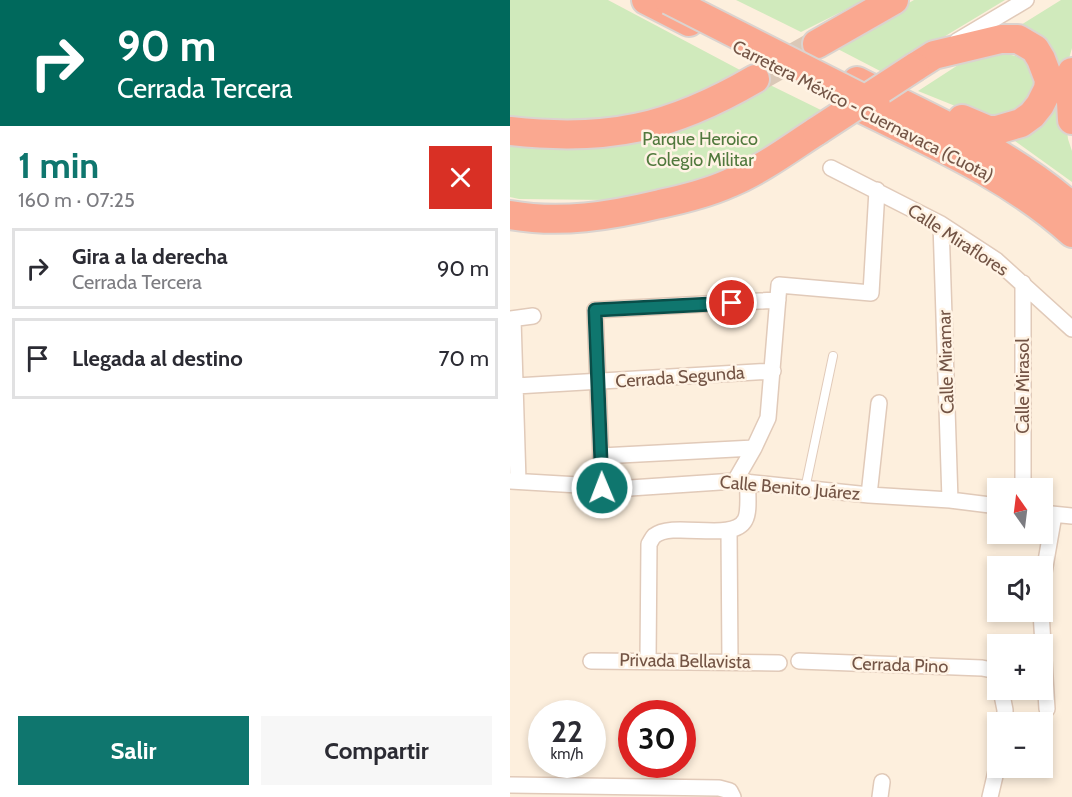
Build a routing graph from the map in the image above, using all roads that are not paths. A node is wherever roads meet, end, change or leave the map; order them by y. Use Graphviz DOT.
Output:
graph roads {
  1 [pos="646,0"];
  2 [pos="669,0"];
  3 [pos="690,0"];
  4 [pos="697,0"];
  5 [pos="894,0"];
  6 [pos="1026,0"];
  7 [pos="817,44"];
  8 [pos="925,61"];
  9 [pos="1072,72"];
  10 [pos="755,79"];
  11 [pos="900,103"];
  12 [pos="1072,120"];
  13 [pos="510,131"];
  14 [pos="831,168"];
  15 [pos="877,190"];
  16 [pos="1072,209"];
  17 [pos="510,215"];
  18 [pos="941,224"];
  19 [pos="1072,228"];
  20 [pos="1072,233"];
  21 [pos="1023,284"];
  22 [pos="778,292"];
  23 [pos="533,316"];
  24 [pos="512,319"];
  25 [pos="1072,329"];
  26 [pos="833,356"];
  27 [pos="773,371"];
  28 [pos="597,382"];
  29 [pos="516,386"];
  30 [pos="879,403"];
  31 [pos="754,448"];
  32 [pos="601,456"];
  33 [pos="1023,478"];
  34 [pos="514,481"];
  35 [pos="741,482"];
  36 [pos="602,488"];
  37 [pos="806,489"];
  38 [pos="869,495"];
  39 [pos="950,500"];
  40 [pos="987,505"];
  41 [pos="1053,514"];
  42 [pos="1072,516"];
  43 [pos="729,530"];
  44 [pos="1042,622"];
  45 [pos="591,660"];
  46 [pos="648,660"];
  47 [pos="799,661"];
  48 [pos="730,662"];
  49 [pos="779,663"];
  50 [pos="987,669"];
  51 [pos="1047,709"];
  52 [pos="994,778"];
  53 [pos="510,785"];
  54 [pos="665,792"];
  55 [pos="733,797"];
  56 [pos="990,797"];
  1 -- 20 [label="highway, Carretera México - Cuernavaca (Cuota)"];
  2 -- 19 [label="highway, bridge"];
  3 -- 16 [label="highway"];
  4 -- 11 [label="highway, Carretera México - Cuernavaca (Cuota)"];
  5 -- 7 [label="highway"];
  6 -- 8 [label="street"];
  8 -- 11 [label="highway"];
  8 -- 17 [label="highway, bridge"];
  9 -- 12 [label="highway"];
  10 -- 13 [label="highway"];
  11 -- 16 [label="highway, Carretera México - Cuernavaca (Cuota)"];
  14 -- 15 [label="street, Calle Miraflores"];
  15 -- 18 [label="street, Calle Miraflores"];
  15 -- 22 [label="street"];
  18 -- 21 [label="street, Calle Miraflores"];
  18 -- 39 [label="street, Calle Miramar"];
  21 -- 25 [label="street, Calle Miraflores"];
  21 -- 33 [label="street, Calle Mirasol"];
  22 -- 27 [label="street"];
  22 -- 28 [label="street"];
  23 -- 24 [label="street"];
  24 -- 29 [label="street"];
  26 -- 37 [label="lane"];
  27 -- 28 [label="street, Cerrada Segunda"];
  27 -- 31 [label="street"];
  28 -- 29 [label="street, Cerrada Segunda"];
  28 -- 32 [label="street"];
  29 -- 34 [label="street"];
  30 -- 38 [label="street"];
  31 -- 32 [label="street"];
  31 -- 35 [label="street"];
  32 -- 36 [label="street"];
  34 -- 36 [label="street, Calle Benito Juárez"];
  35 -- 36 [label="street, Calle Benito Juárez"];
  35 -- 37 [label="street, Calle Benito Juárez"];
  35 -- 43 [label="street"];
  37 -- 38 [label="street, Calle Benito Juárez"];
  38 -- 39 [label="street, Calle Benito Juárez"];
  39 -- 40 [label="street, Calle Benito Juárez"];
  41 -- 42 [label="street"];
  43 -- 46 [label="street"];
  43 -- 48 [label="street"];
  44 -- 51 [label="street"];
  45 -- 46 [label="street, Privada Bellavista"];
  46 -- 48 [label="street, Privada Bellavista"];
  47 -- 50 [label="street, Cerrada Pino"];
  48 -- 49 [label="street, Privada Bellavista"];
  52 -- 56 [label="street"];
  53 -- 54 [label="street"];
  54 -- 55 [label="street"];
}
